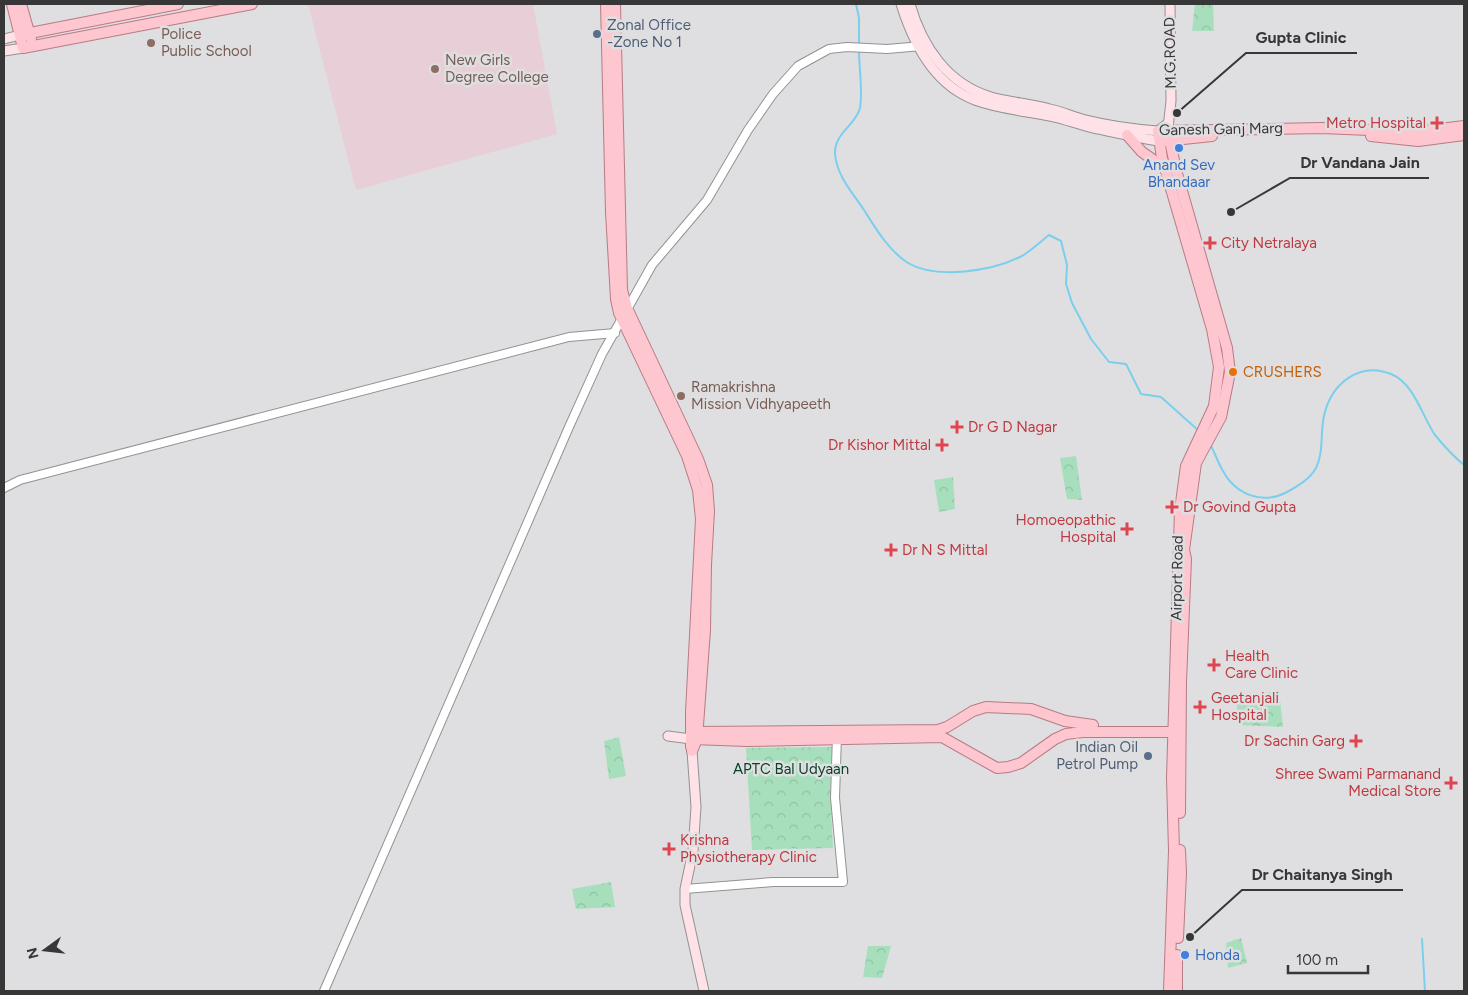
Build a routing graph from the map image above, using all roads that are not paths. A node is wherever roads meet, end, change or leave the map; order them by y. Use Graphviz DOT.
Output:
graph roads {
  1 [pos="12,4"];
  2 [pos="21,4"];
  3 [pos="178,4"];
  4 [pos="252,4"];
  5 [pos="606,4"];
  6 [pos="615,4"];
  7 [pos="901,4"];
  8 [pos="910,4"];
  9 [pos="1170,4"];
  10 [pos="25,34"];
  11 [pos="4,39"];
  12 [pos="922,46"];
  13 [pos="28,47"];
  14 [pos="4,51"];
  15 [pos="1464,126"];
  16 [pos="1164,134"];
  17 [pos="1464,134"];
  18 [pos="1127,135"];
  19 [pos="1165,168"];
  20 [pos="627,308"];
  21 [pos="623,320"];
  22 [pos="615,333"];
  23 [pos="1212,425"];
  24 [pos="4,488"];
  25 [pos="1178,729"];
  26 [pos="694,735"];
  27 [pos="837,735"];
  28 [pos="671,736"];
  29 [pos="692,752"];
  30 [pos="685,889"];
  31 [pos="324,991"];
  32 [pos="704,991"];
  33 [pos="1170,991"];
  34 [pos="1177,991"];
  1 -- 10 [label="main road"];
  2 -- 10 [label="main road"];
  3 -- 10 [label="main road"];
  4 -- 13 [label="main road"];
  5 -- 21 [label="main road"];
  6 -- 20 [label="main road"];
  7 -- 12 [label="main road"];
  8 -- 12 [label="main road, Ganesh Ganj Marg"];
  9 -- 16 [label="main road, M.G.ROAD"];
  10 -- 11 [label="main road"];
  10 -- 13 [label="main road"];
  12 -- 16 [label="main road, Ganesh Ganj Marg"];
  12 -- 18 [label="main road"];
  12 -- 20 [label="street"];
  13 -- 14 [label="main road"];
  15 -- 16 [label="main road, Ganesh Ganj Marg"];
  16 -- 17 [label="main road"];
  16 -- 18 [label="main road"];
  16 -- 19 [label="main road"];
  16 -- 23 [label="main road"];
  18 -- 19 [label="main road"];
  19 -- 23 [label="main road"];
  20 -- 21 [label="street"];
  20 -- 26 [label="main road"];
  21 -- 22 [label="street"];
  21 -- 26 [label="main road"];
  22 -- 24 [label="street"];
  22 -- 31 [label="street"];
  23 -- 25 [label="main road, Airport Road"];
  25 -- 27 [label="main road"];
  25 -- 27 [label="main road"];
  25 -- 33 [label="main road, Airport Road"];
  25 -- 34 [label="main road, Airport Road"];
  26 -- 27 [label="main road"];
  26 -- 28 [label="main road"];
  26 -- 29 [label="main road"];
  27 -- 30 [label="street"];
  29 -- 30 [label="main road"];
  30 -- 32 [label="main road"];
}
